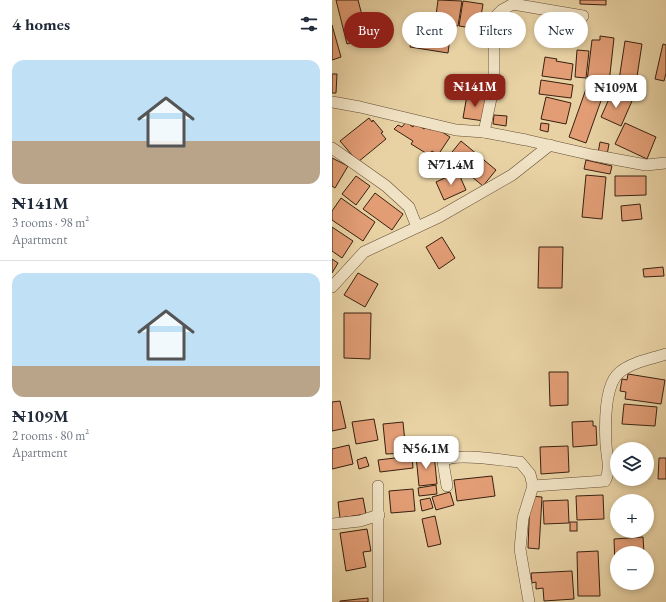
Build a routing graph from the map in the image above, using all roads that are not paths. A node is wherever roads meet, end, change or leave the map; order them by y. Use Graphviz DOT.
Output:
graph roads {
  1 [pos="520,3"];
  2 [pos="564,12"];
  3 [pos="332,102"];
  4 [pos="484,132"];
  5 [pos="550,145"];
  6 [pos="332,148"];
  7 [pos="666,163"];
  8 [pos="417,227"];
  9 [pos="332,287"];
  10 [pos="666,354"];
  11 [pos="378,486"];
  12 [pos="447,486"];
  13 [pos="533,486"];
  14 [pos="379,515"];
  15 [pos="332,524"];
  16 [pos="378,602"];
  17 [pos="529,602"];
  1 -- 2 [label="street"];
  1 -- 4 [label="street"];
  3 -- 4 [label="street"];
  4 -- 5 [label="street"];
  5 -- 7 [label="street"];
  5 -- 8 [label="street"];
  6 -- 8 [label="street"];
  8 -- 9 [label="street"];
  10 -- 13 [label="street"];
  11 -- 14 [label="street"];
  12 -- 13 [label="street"];
  13 -- 17 [label="street"];
  14 -- 15 [label="street"];
  14 -- 16 [label="street"];
}
